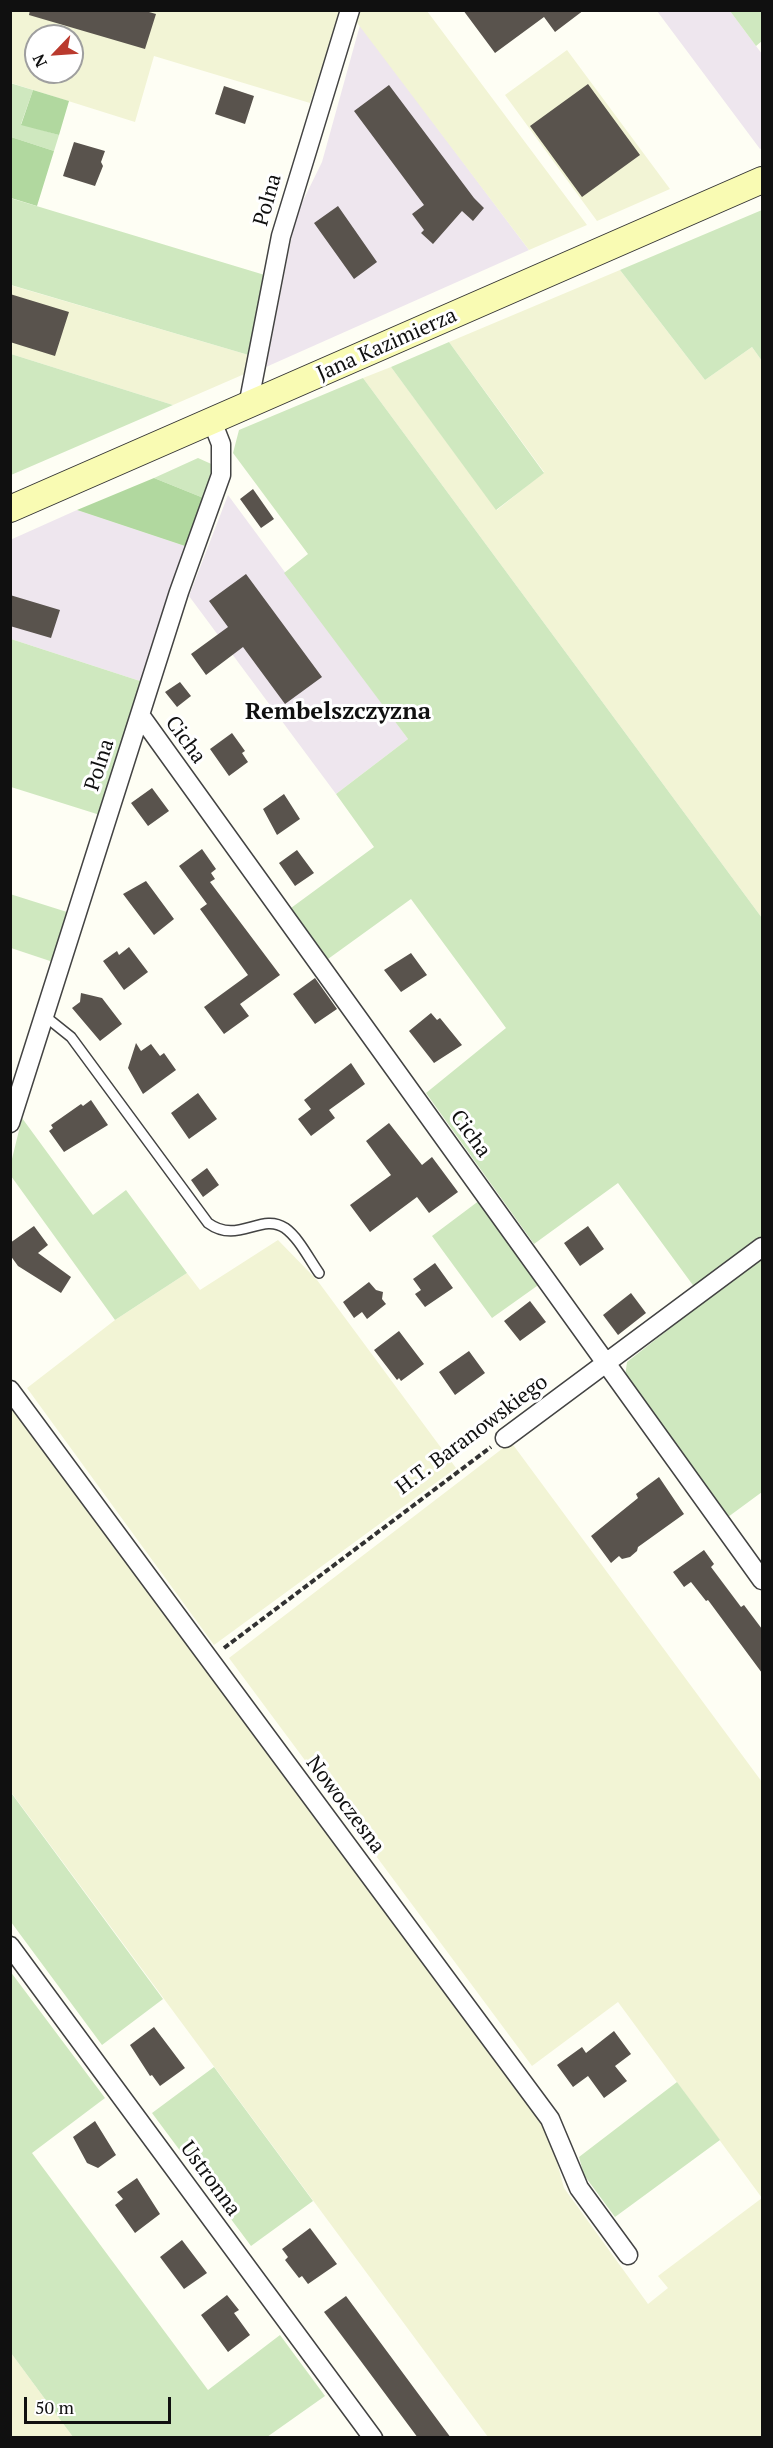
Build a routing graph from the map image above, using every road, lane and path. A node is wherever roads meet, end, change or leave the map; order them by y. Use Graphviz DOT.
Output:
graph roads {
  1 [pos="350,10"];
  2 [pos="762,180"];
  3 [pos="248,406"];
  4 [pos="212,421"];
  5 [pos="10,509"];
  6 [pos="140,715"];
  7 [pos="45,1017"];
  8 [pos="10,1123"];
  9 [pos="762,1247"];
  10 [pos="319,1273"];
  11 [pos="606,1364"];
  12 [pos="10,1390"];
  13 [pos="504,1437"];
  14 [pos="762,1580"];
  15 [pos="209,1659"];
  16 [pos="10,1947"];
  17 [pos="628,2254"];
  18 [pos="374,2438"];
  1 -- 3 [label="street, Polna"];
  2 -- 3 [label="main road, Jana Kazimierza"];
  3 -- 4 [label="main road, Jana Kazimierza"];
  4 -- 5 [label="main road, Jana Kazimierza"];
  4 -- 6 [label="street, Polna"];
  6 -- 7 [label="street, Polna"];
  6 -- 11 [label="street, Cicha"];
  7 -- 8 [label="street, Polna"];
  7 -- 10 [label="lane"];
  9 -- 11 [label="street, H.T. Baranowskiego"];
  11 -- 13 [label="street, H.T. Baranowskiego"];
  11 -- 14 [label="street, Cicha"];
  12 -- 15 [label="street, Nowoczesna"];
  13 -- 15 [label="path, H.T. Baranowskiego"];
  15 -- 17 [label="street, Nowoczesna"];
  16 -- 18 [label="street, Ustronna"];
}
